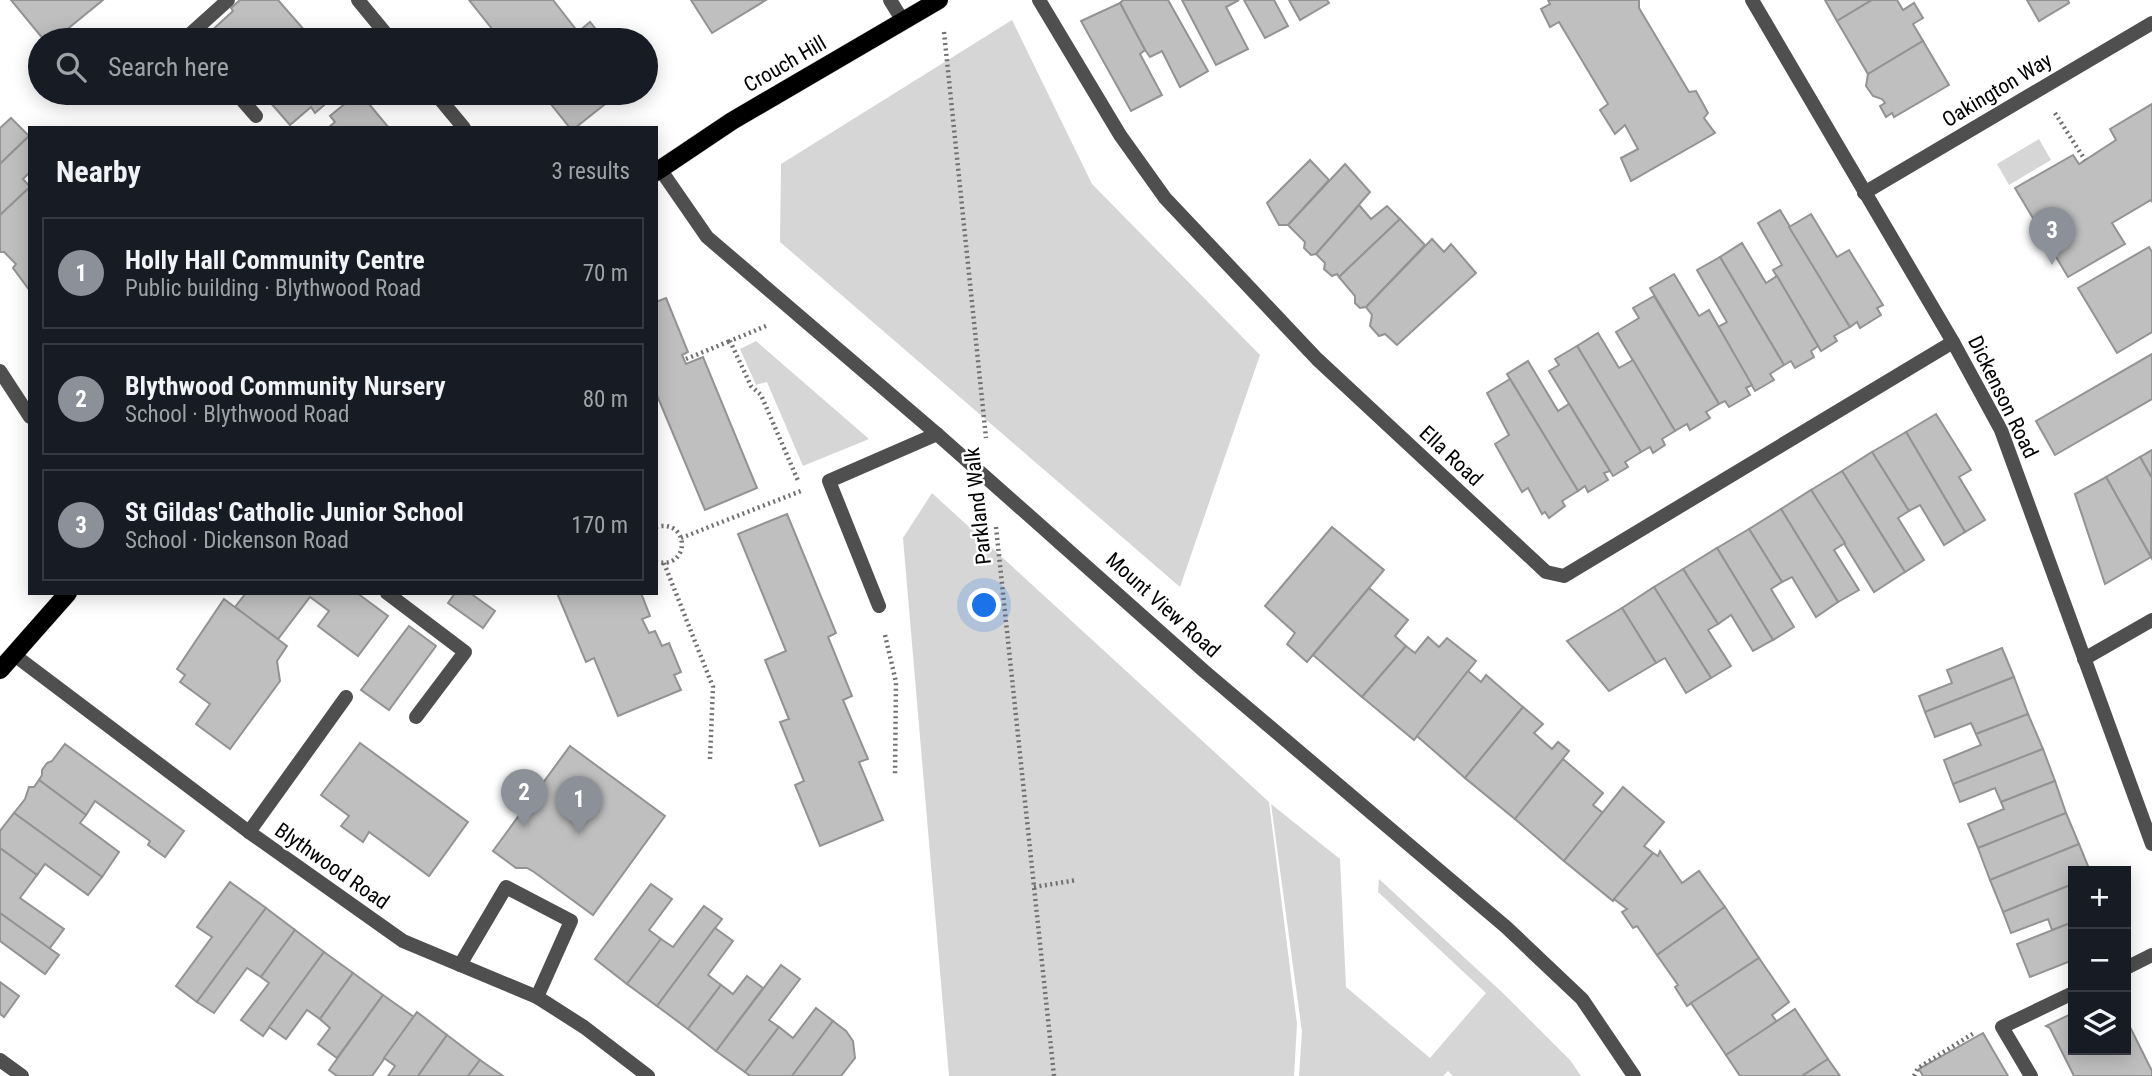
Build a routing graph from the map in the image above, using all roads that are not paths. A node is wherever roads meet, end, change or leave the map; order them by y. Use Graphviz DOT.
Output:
graph roads {
  1 [pos="228,0"];
  2 [pos="358,0"];
  3 [pos="890,0"];
  4 [pos="939,0"];
  5 [pos="1040,0"];
  6 [pos="1752,0"];
  7 [pos="908,18"];
  8 [pos="2152,23"];
  9 [pos="197,28"];
  10 [pos="381,28"];
  11 [pos="246,105"];
  12 [pos="445,105"];
  13 [pos="256,116"];
  14 [pos="462,126"];
  15 [pos="658,171"];
  16 [pos="1864,193"];
  17 [pos="1953,342"];
  18 [pos="0,371"];
  19 [pos="28,414"];
  20 [pos="937,434"];
  21 [pos="66,595"];
  22 [pos="390,595"];
  23 [pos="879,606"];
  24 [pos="2152,620"];
  25 [pos="13,654"];
  26 [pos="2084,659"];
  27 [pos="0,670"];
  28 [pos="346,697"];
  29 [pos="416,718"];
  30 [pos="249,832"];
  31 [pos="2152,844"];
  32 [pos="2152,955"];
  33 [pos="460,965"];
  34 [pos="2131,966"];
  35 [pos="2068,995"];
  36 [pos="537,997"];
  37 [pos="0,1060"];
  38 [pos="22,1076"];
  39 [pos="648,1076"];
  40 [pos="1634,1076"];
  41 [pos="2031,1076"];
  1 -- 9 [label="street"];
  2 -- 10 [label="street"];
  3 -- 7 [label="street"];
  4 -- 7 [label="main road, Crouch Hill"];
  5 -- 17 [label="street, Ella Road"];
  6 -- 16 [label="street, Dickenson Road"];
  7 -- 15 [label="main road, Crouch Hill"];
  8 -- 16 [label="street, Oakington Way"];
  11 -- 13 [label="street"];
  12 -- 14 [label="street"];
  15 -- 20 [label="street, Mount View Road"];
  16 -- 17 [label="street, Dickenson Road"];
  17 -- 26 [label="street, Dickenson Road"];
  18 -- 19 [label="street"];
  20 -- 23 [label="street"];
  20 -- 40 [label="street, Mount View Road, bridge"];
  21 -- 25 [label="main road"];
  22 -- 29 [label="street"];
  24 -- 26 [label="street"];
  25 -- 27 [label="main road"];
  25 -- 30 [label="street, Blythwood Road"];
  26 -- 31 [label="street, Dickenson Road"];
  28 -- 30 [label="street"];
  30 -- 33 [label="street, Blythwood Road"];
  32 -- 34 [label="street"];
  33 -- 36 [label="street, Blythwood Road"];
  33 -- 36 [label="street"];
  35 -- 41 [label="street"];
  36 -- 39 [label="street, Blythwood Road"];
  37 -- 38 [label="street"];
}
